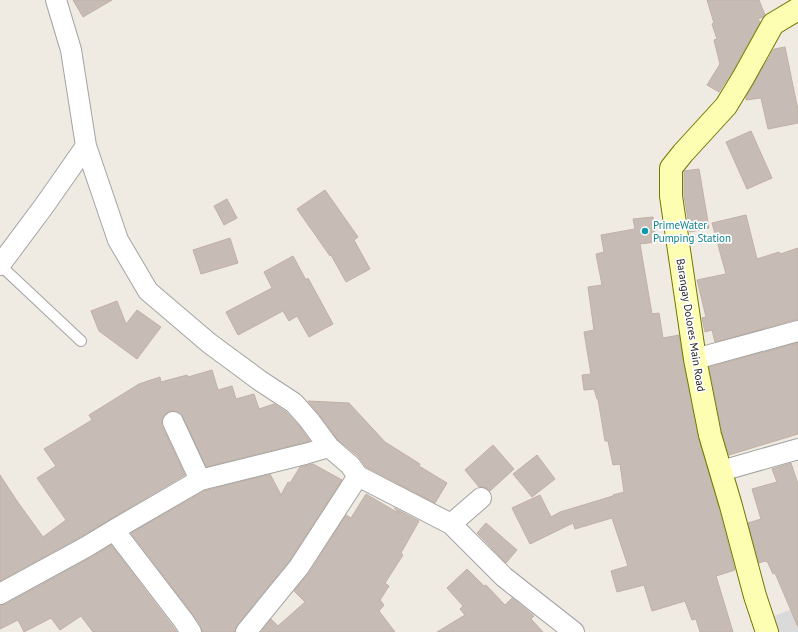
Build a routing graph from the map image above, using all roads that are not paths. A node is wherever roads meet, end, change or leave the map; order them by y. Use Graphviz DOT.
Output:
graph roads {
  1 [pos="56,0"];
  2 [pos="798,9"];
  3 [pos="86,146"];
  4 [pos="0,265"];
  5 [pos="798,331"];
  6 [pos="81,341"];
  7 [pos="695,359"];
  8 [pos="173,422"];
  9 [pos="329,447"];
  10 [pos="798,449"];
  11 [pos="721,471"];
  12 [pos="358,476"];
  13 [pos="200,480"];
  14 [pos="481,498"];
  15 [pos="451,524"];
  16 [pos="114,530"];
  17 [pos="0,594"];
  18 [pos="191,632"];
  19 [pos="246,632"];
  20 [pos="574,632"];
  21 [pos="767,632"];
  1 -- 3 [label="street"];
  2 -- 7 [label="street, Barangay Dolores Main Road"];
  3 -- 4 [label="street"];
  3 -- 9 [label="street"];
  4 -- 6 [label="lane"];
  5 -- 7 [label="street"];
  7 -- 11 [label="street, Barangay Dolores Main Road"];
  8 -- 13 [label="street"];
  9 -- 12 [label="street"];
  9 -- 13 [label="street"];
  10 -- 11 [label="street"];
  11 -- 21 [label="street, Barangay Dolores Main Road"];
  12 -- 15 [label="street"];
  12 -- 19 [label="street"];
  13 -- 16 [label="street"];
  14 -- 15 [label="street"];
  15 -- 20 [label="street"];
  16 -- 17 [label="street"];
  16 -- 18 [label="street"];
}
